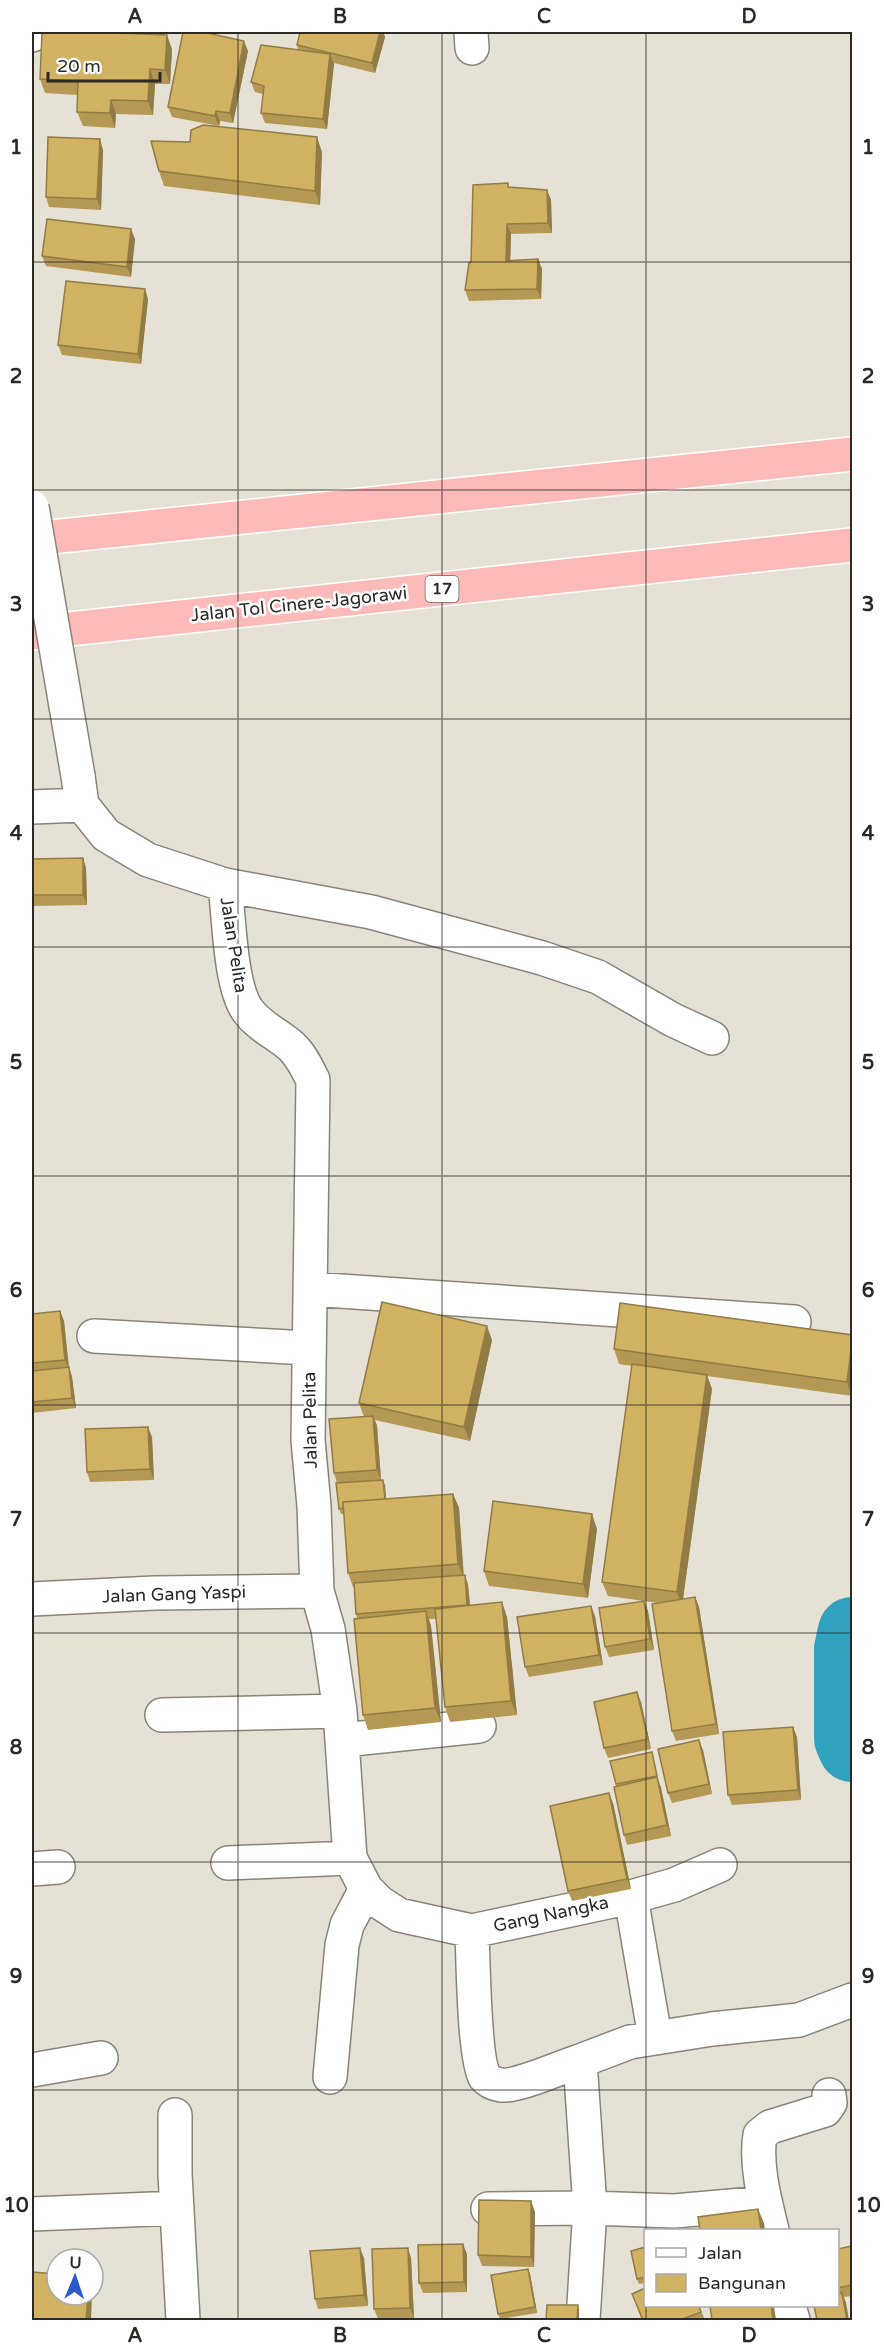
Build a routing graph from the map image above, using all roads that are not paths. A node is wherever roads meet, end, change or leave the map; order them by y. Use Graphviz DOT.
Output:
graph roads {
  1 [pos="852,454"];
  2 [pos="32,507"];
  3 [pos="32,539"];
  4 [pos="852,544"];
  5 [pos="32,633"];
  6 [pos="80,790"];
  7 [pos="32,807"];
  8 [pos="225,885"];
  9 [pos="712,1038"];
  10 [pos="311,1289"];
  11 [pos="794,1322"];
  12 [pos="94,1336"];
  13 [pos="309,1348"];
  14 [pos="317,1591"];
  15 [pos="32,1599"];
  16 [pos="162,1715"];
  17 [pos="342,1725"];
  18 [pos="479,1726"];
  19 [pos="350,1858"];
  20 [pos="228,1863"];
  21 [pos="720,1865"];
  22 [pos="366,1889"];
  23 [pos="631,1897"];
  24 [pos="472,1931"];
  25 [pos="852,2000"];
  26 [pos="655,2037"];
  27 [pos="101,2058"];
  28 [pos="579,2061"];
  29 [pos="32,2070"];
  30 [pos="330,2077"];
  31 [pos="829,2095"];
  32 [pos="175,2115"];
  33 [pos="177,2208"];
  34 [pos="590,2208"];
  35 [pos="484,2209"];
  36 [pos="32,2214"];
  37 [pos="768,2217"];
  38 [pos="183,2320"];
  39 [pos="583,2320"];
  1 -- 3 [label="highway"];
  2 -- 6 [label="street, Jalan Pelita, bridge"];
  4 -- 5 [label="highway, Jalan Tol Cinere-Jagorawi / 17"];
  6 -- 7 [label="street"];
  6 -- 8 [label="street, Jalan Pelita"];
  8 -- 9 [label="street"];
  8 -- 10 [label="street, Jalan Pelita"];
  10 -- 11 [label="street"];
  10 -- 13 [label="street, Jalan Pelita"];
  12 -- 13 [label="street"];
  13 -- 14 [label="street, Jalan Pelita"];
  14 -- 15 [label="street, Jalan Gang Yaspi"];
  14 -- 17 [label="street, Jalan Pelita"];
  16 -- 17 [label="street"];
  17 -- 18 [label="street"];
  17 -- 19 [label="street, Jalan Pelita"];
  19 -- 20 [label="street"];
  19 -- 22 [label="street"];
  21 -- 23 [label="street, Gang Nangka"];
  22 -- 24 [label="street"];
  22 -- 30 [label="street"];
  23 -- 24 [label="street, Gang Nangka"];
  23 -- 26 [label="street"];
  24 -- 28 [label="street"];
  25 -- 26 [label="street"];
  26 -- 28 [label="street"];
  27 -- 29 [label="street"];
  28 -- 34 [label="street"];
  31 -- 37 [label="street"];
  32 -- 33 [label="street"];
  33 -- 36 [label="street"];
  33 -- 38 [label="street"];
  34 -- 35 [label="street"];
  34 -- 37 [label="street"];
  34 -- 39 [label="street"];
}
